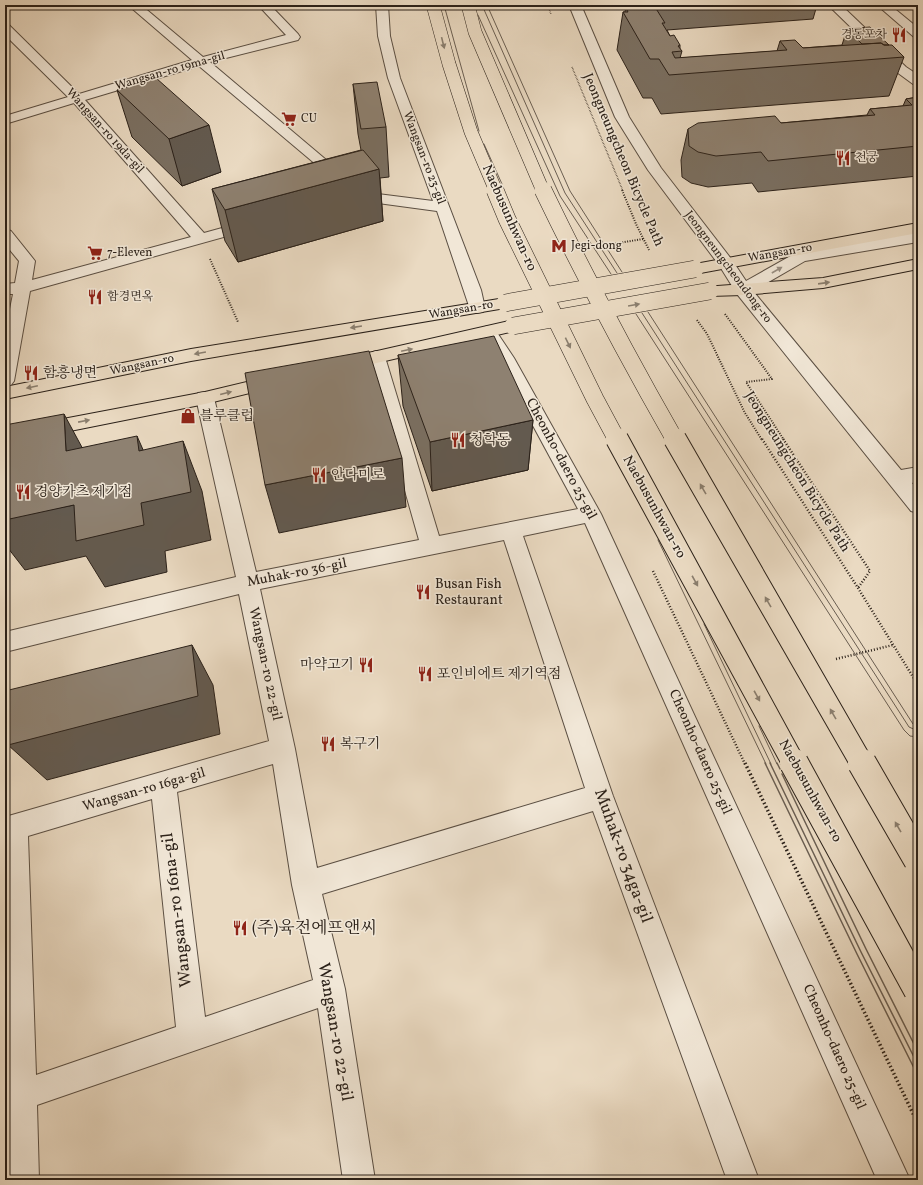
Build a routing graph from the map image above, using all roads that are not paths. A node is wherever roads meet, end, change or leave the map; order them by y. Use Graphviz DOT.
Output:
graph roads {
  1 [pos="134,5"];
  2 [pos="264,5"];
  3 [pos="382,5"];
  4 [pos="434,5"];
  5 [pos="468,5"];
  6 [pos="575,5"];
  7 [pos="834,5"];
  8 [pos="883,5"];
  9 [pos="5,28"];
  10 [pos="918,34"];
  11 [pos="201,61"];
  12 [pos="911,63"];
  13 [pos="897,65"];
  14 [pos="918,81"];
  15 [pos="76,98"];
  16 [pos="5,120"];
  17 [pos="362,196"];
  18 [pos="334,204"];
  19 [pos="443,207"];
  20 [pos="268,221"];
  21 [pos="918,228"];
  22 [pos="5,234"];
  23 [pos="918,237"];
  24 [pos="201,239"];
  25 [pos="726,263"];
  26 [pos="918,264"];
  27 [pos="23,288"];
  28 [pos="5,290"];
  29 [pos="743,290"];
  30 [pos="477,308"];
  31 [pos="488,332"];
  32 [pos="376,357"];
  33 [pos="329,368"];
  34 [pos="290,377"];
  35 [pos="5,381"];
  36 [pos="5,392"];
  37 [pos="205,398"];
  38 [pos="5,437"];
  39 [pos="918,474"];
  40 [pos="897,479"];
  41 [pos="918,505"];
  42 [pos="591,514"];
  43 [pos="511,530"];
  44 [pos="431,546"];
  45 [pos="248,582"];
  46 [pos="5,642"];
  47 [pos="283,749"];
  48 [pos="163,784"];
  49 [pos="600,796"];
  50 [pos="10,829"];
  51 [pos="918,860"];
  52 [pos="306,885"];
  53 [pos="330,989"];
  54 [pos="918,990"];
  55 [pos="192,1036"];
  56 [pos="13,1098"];
  57 [pos="23,1180"];
  58 [pos="359,1180"];
  59 [pos="742,1180"];
  60 [pos="894,1180"];
  1 -- 11 [label="street"];
  2 -- 11 [label="street, Wangsan-ro 19ma-gil"];
  3 -- 19 [label="street, Wangsan-ro 23-gil"];
  4 -- 54 [label="main road, Naebusunhwan-ro, one-way, bridge"];
  51 -- 5 [label="main road, one-way, bridge"];
  6 -- 25 [label="street, Jeongneungcheondong-ro"];
  7 -- 13 [label="street"];
  8 -- 10 [label="street"];
  9 -- 15 [label="street, Wangsan-ro 19da-gil"];
  11 -- 15 [label="street, Wangsan-ro 19ma-gil"];
  11 -- 17 [label="street"];
  12 -- 13 [label="street"];
  13 -- 14 [label="street"];
  15 -- 16 [label="street, Wangsan-ro 19ma-gil"];
  15 -- 24 [label="street, Wangsan-ro 19da-gil"];
  17 -- 18 [label="street"];
  17 -- 19 [label="street"];
  19 -- 30 [label="street, Wangsan-ro 23-gil"];
  20 -- 24 [label="street"];
  21 -- 25 [label="main road, Wangsan-ro"];
  22 -- 27 [label="street"];
  29 -- 23 [label="street, Wangsan-ro, one-way"];
  24 -- 27 [label="street"];
  25 -- 29 [label="street, Jeongneungcheondong-ro"];
  25 -- 30 [label="main road, Wangsan-ro, bridge"];
  29 -- 26 [label="main road, Wangsan-ro, one-way"];
  27 -- 28 [label="street"];
  27 -- 35 [label="street"];
  31 -- 29 [label="main road, Wangsan-ro, one-way, bridge"];
  29 -- 40 [label="street, Jeongneungcheondong-ro"];
  30 -- 36 [label="main road, Wangsan-ro, one-way"];
  32 -- 31 [label="main road, Wangsan-ro, one-way"];
  31 -- 42 [label="street, Cheonho-daero 25-gil"];
  32 -- 33 [label="main road, Wangsan-ro"];
  32 -- 44 [label="street"];
  37 -- 34 [label="main road, one-way"];
  38 -- 37 [label="main road, one-way"];
  37 -- 45 [label="street, Wangsan-ro 22-gil"];
  39 -- 40 [label="street"];
  40 -- 41 [label="street, Jeongneungcheondong-ro"];
  42 -- 43 [label="street, Muhak-ro 36-gil"];
  42 -- 60 [label="street, Cheonho-daero 25-gil"];
  43 -- 44 [label="street, Muhak-ro 36-gil"];
  43 -- 49 [label="street, Muhak-ro 34ga-gil"];
  44 -- 45 [label="street, Muhak-ro 36-gil"];
  45 -- 46 [label="street, Muhak-ro 36-gil"];
  45 -- 47 [label="street, Wangsan-ro 22-gil"];
  47 -- 48 [label="street, Wangsan-ro 16ga-gil"];
  47 -- 52 [label="street, Wangsan-ro 22-gil"];
  48 -- 50 [label="street, Wangsan-ro 16ga-gil"];
  48 -- 55 [label="street, Wangsan-ro 16na-gil"];
  49 -- 52 [label="street"];
  49 -- 59 [label="street, Muhak-ro 34ga-gil"];
  50 -- 56 [label="street"];
  52 -- 53 [label="street, Wangsan-ro 22-gil"];
  53 -- 55 [label="street"];
  53 -- 58 [label="street, Wangsan-ro 22-gil"];
  55 -- 56 [label="street"];
  56 -- 57 [label="street"];
}
